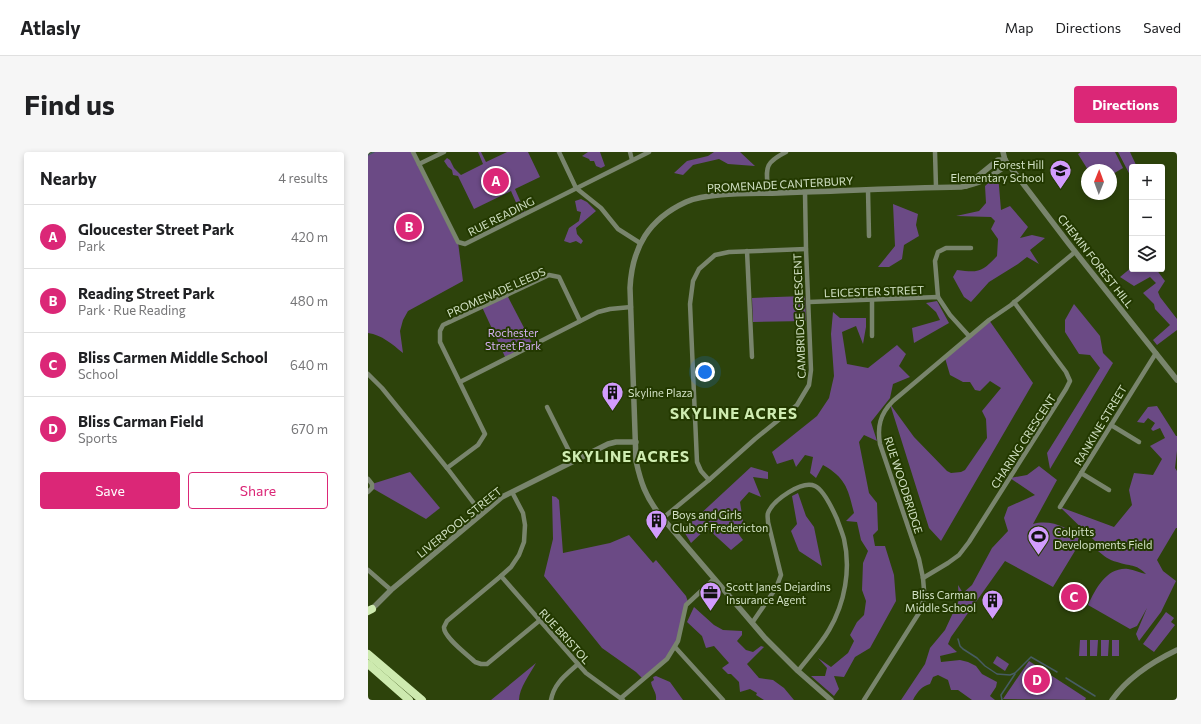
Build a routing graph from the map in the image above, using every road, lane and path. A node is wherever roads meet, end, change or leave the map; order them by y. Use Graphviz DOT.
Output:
graph roads {
  1 [pos="413,152"];
  2 [pos="444,152"];
  3 [pos="559,152"];
  4 [pos="630,152"];
  5 [pos="649,152"];
  6 [pos="786,152"];
  7 [pos="935,152"];
  8 [pos="1002,152"];
  9 [pos="632,160"];
  10 [pos="1005,160"];
  11 [pos="419,164"];
  12 [pos="936,187"];
  13 [pos="576,188"];
  14 [pos="868,190"];
  15 [pos="805,192"];
  16 [pos="768,193"];
  17 [pos="869,236"];
  18 [pos="640,243"];
  19 [pos="971,248"];
  20 [pos="806,249"];
  21 [pos="747,251"];
  22 [pos="1075,252"];
  23 [pos="938,297"];
  24 [pos="872,300"];
  25 [pos="809,302"];
  26 [pos="1014,302"];
  27 [pos="631,307"];
  28 [pos="580,322"];
  29 [pos="872,336"];
  30 [pos="969,336"];
  31 [pos="1156,353"];
  32 [pos="752,357"];
  33 [pos="368,374"];
  34 [pos="1177,380"];
  35 [pos="460,382"];
  36 [pos="547,407"];
  37 [pos="1111,424"];
  38 [pos="636,442"];
  39 [pos="1139,442"];
  40 [pos="574,461"];
  41 [pos="447,468"];
  42 [pos="1081,474"];
  43 [pos="368,479"];
  44 [pos="709,480"];
  45 [pos="1109,490"];
  46 [pos="368,492"];
  47 [pos="512,492"];
  48 [pos="1060,507"];
  49 [pos="482,514"];
  50 [pos="663,518"];
  51 [pos="368,570"];
  52 [pos="501,576"];
  53 [pos="923,578"];
  54 [pos="714,579"];
  55 [pos="391,590"];
  56 [pos="370,610"];
  57 [pos="539,621"];
  58 [pos="752,623"];
  59 [pos="675,647"];
  60 [pos="1177,650"];
  61 [pos="368,654"];
  62 [pos="368,664"];
  63 [pos="578,664"];
  64 [pos="798,671"];
  65 [pos="622,699"];
  66 [pos="409,700"];
  67 [pos="422,700"];
  68 [pos="551,700"];
  69 [pos="723,700"];
  70 [pos="831,700"];
  71 [pos="864,700"];
  72 [pos="1112,700"];
  1 -- 11 [label="street, RUE READING"];
  2 -- 11 [label="street"];
  3 -- 13 [label="street"];
  4 -- 9 [label="street"];
  5 -- 9 [label="street, RUE READING"];
  6 -- 16 [label="street"];
  7 -- 12 [label="street"];
  8 -- 10 [label="street, CHEMIN FOREST HILL"];
  9 -- 13 [label="street, RUE READING"];
  10 -- 12 [label="street, PROMENADE CANTERBURY"];
  10 -- 22 [label="street, CHEMIN FOREST HILL"];
  11 -- 13 [label="street, RUE READING"];
  12 -- 14 [label="street, PROMENADE CANTERBURY"];
  13 -- 18 [label="street"];
  14 -- 15 [label="street, PROMENADE CANTERBURY"];
  14 -- 17 [label="street"];
  15 -- 16 [label="street, PROMENADE CANTERBURY"];
  15 -- 20 [label="street, CAMBRIDGE CRESCENT"];
  16 -- 18 [label="street, PROMENADE CANTERBURY"];
  18 -- 27 [label="street, PROMENADE CANTERBURY"];
  19 -- 23 [label="street"];
  20 -- 21 [label="street"];
  20 -- 25 [label="street, CAMBRIDGE CRESCENT"];
  21 -- 32 [label="street"];
  21 -- 44 [label="street"];
  22 -- 26 [label="street, RUE WOODBRIDGE"];
  22 -- 31 [label="street, CHEMIN FOREST HILL"];
  23 -- 24 [label="street, LEICESTER STREET"];
  23 -- 30 [label="street, LEICESTER STREET"];
  24 -- 25 [label="street, LEICESTER STREET"];
  24 -- 29 [label="street"];
  25 -- 44 [label="street, CAMBRIDGE CRESCENT"];
  26 -- 30 [label="street, RUE WOODBRIDGE"];
  26 -- 53 [label="street, CHARING CRESCENT"];
  27 -- 28 [label="street"];
  27 -- 38 [label="street, PROMENADE CANTERBURY"];
  28 -- 35 [label="street"];
  28 -- 35 [label="street, PROMENADE LEEDS"];
  30 -- 53 [label="street, RUE WOODBRIDGE"];
  31 -- 34 [label="street, CHEMIN FOREST HILL"];
  31 -- 37 [label="street, RANKINE STREET"];
  33 -- 41 [label="street"];
  35 -- 41 [label="street, PROMENADE LEEDS"];
  36 -- 40 [label="street"];
  37 -- 39 [label="street"];
  37 -- 42 [label="street, RANKINE STREET"];
  38 -- 40 [label="street, LIVERPOOL STREET"];
  38 -- 50 [label="street, PROMENADE CANTERBURY"];
  40 -- 47 [label="street, LIVERPOOL STREET"];
  41 -- 49 [label="street"];
  42 -- 45 [label="street"];
  42 -- 48 [label="street, RANKINE STREET"];
  43 -- 46 [label="street"];
  44 -- 50 [label="street, CAMBRIDGE CRESCENT"];
  47 -- 49 [label="street, LIVERPOOL STREET"];
  47 -- 52 [label="street"];
  49 -- 55 [label="street, LIVERPOOL STREET"];
  50 -- 54 [label="street, PROMENADE CANTERBURY"];
  51 -- 55 [label="street"];
  52 -- 57 [label="street, RUE BRISTOL"];
  52 -- 57 [label="street"];
  53 -- 71 [label="street, RUE WOODBRIDGE"];
  54 -- 58 [label="street, PROMENADE CANTERBURY"];
  54 -- 59 [label="street"];
  55 -- 56 [label="street, LIVERPOOL STREET"];
  57 -- 63 [label="street, RUE BRISTOL"];
  58 -- 64 [label="street, PROMENADE CANTERBURY"];
  58 -- 64 [label="street"];
  59 -- 65 [label="street"];
  59 -- 69 [label="street"];
  60 -- 72 [label="street"];
  61 -- 67 [label="highway"];
  62 -- 66 [label="highway"];
  63 -- 65 [label="street, RUE BRISTOL"];
  63 -- 68 [label="street"];
  64 -- 70 [label="street, PROMENADE CANTERBURY"];
}
